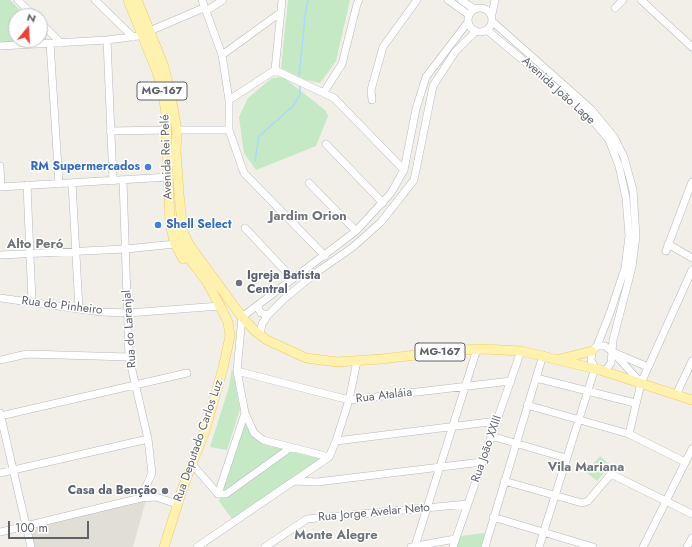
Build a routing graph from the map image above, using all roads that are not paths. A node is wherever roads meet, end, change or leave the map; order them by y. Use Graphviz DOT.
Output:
graph roads {
  1 [pos="18,0"];
  2 [pos="95,0"];
  3 [pos="128,0"];
  4 [pos="137,0"];
  5 [pos="202,0"];
  6 [pos="223,0"];
  7 [pos="282,0"];
  8 [pos="359,0"];
  9 [pos="417,0"];
  10 [pos="448,0"];
  11 [pos="460,0"];
  12 [pos="485,0"];
  13 [pos="495,0"];
  14 [pos="623,0"];
  15 [pos="641,0"];
  16 [pos="26,8"];
  17 [pos="615,8"];
  18 [pos="206,9"];
  19 [pos="280,12"];
  20 [pos="473,13"];
  21 [pos="492,18"];
  22 [pos="48,30"];
  23 [pos="487,30"];
  24 [pos="476,31"];
  25 [pos="146,33"];
  26 [pos="133,37"];
  27 [pos="106,40"];
  28 [pos="50,43"];
  29 [pos="61,43"];
  30 [pos="0,46"];
  31 [pos="692,47"];
  32 [pos="222,55"];
  33 [pos="275,70"];
  34 [pos="324,92"];
  35 [pos="229,100"];
  36 [pos="372,100"];
  37 [pos="166,130"];
  38 [pos="177,130"];
  39 [pos="229,130"];
  40 [pos="110,132"];
  41 [pos="326,144"];
  42 [pos="0,166"];
  43 [pos="404,170"];
  44 [pos="169,177"];
  45 [pos="123,180"];
  46 [pos="113,181"];
  47 [pos="692,182"];
  48 [pos="72,183"];
  49 [pos="309,183"];
  50 [pos="59,184"];
  51 [pos="27,185"];
  52 [pos="1,187"];
  53 [pos="179,194"];
  54 [pos="383,202"];
  55 [pos="245,228"];
  56 [pos="356,231"];
  57 [pos="176,246"];
  58 [pos="126,249"];
  59 [pos="76,252"];
  60 [pos="29,254"];
  61 [pos="0,255"];
  62 [pos="325,256"];
  63 [pos="188,257"];
  64 [pos="692,258"];
  65 [pos="692,270"];
  66 [pos="212,276"];
  67 [pos="293,279"];
  68 [pos="212,290"];
  69 [pos="0,298"];
  70 [pos="32,302"];
  71 [pos="259,304"];
  72 [pos="220,306"];
  73 [pos="79,309"];
  74 [pos="128,313"];
  75 [pos="268,315"];
  76 [pos="242,317"];
  77 [pos="260,335"];
  78 [pos="477,349"];
  79 [pos="594,349"];
  80 [pos="521,351"];
  81 [pos="613,352"];
  82 [pos="542,355"];
  83 [pos="129,357"];
  84 [pos="559,359"];
  85 [pos="0,360"];
  86 [pos="357,361"];
  87 [pos="692,361"];
  88 [pos="648,366"];
  89 [pos="595,368"];
  90 [pos="237,371"];
  91 [pos="605,371"];
  92 [pos="187,373"];
  93 [pos="536,378"];
  94 [pos="511,381"];
  95 [pos="641,382"];
  96 [pos="135,385"];
  97 [pos="466,386"];
  98 [pos="588,391"];
  99 [pos="676,395"];
  100 [pos="349,400"];
  101 [pos="692,400"];
  102 [pos="635,403"];
  103 [pos="527,405"];
  104 [pos="245,413"];
  105 [pos="0,415"];
  106 [pos="579,420"];
  107 [pos="497,421"];
  108 [pos="453,426"];
  109 [pos="629,434"];
  110 [pos="491,436"];
  111 [pos="148,438"];
  112 [pos="336,441"];
  113 [pos="515,443"];
  114 [pos="290,448"];
  115 [pos="692,449"];
  116 [pos="329,457"];
  117 [pos="566,458"];
  118 [pos="482,462"];
  119 [pos="685,462"];
  120 [pos="192,464"];
  121 [pos="440,467"];
  122 [pos="13,470"];
  123 [pos="0,473"];
  124 [pos="295,481"];
  125 [pos="504,481"];
  126 [pos="218,494"];
  127 [pos="555,496"];
  128 [pos="140,498"];
  129 [pos="666,502"];
  130 [pos="177,504"];
  131 [pos="468,504"];
  132 [pos="427,508"];
  133 [pos="692,514"];
  134 [pos="493,517"];
  135 [pos="26,526"];
  136 [pos="0,532"];
  137 [pos="543,532"];
  138 [pos="692,538"];
  139 [pos="455,539"];
  140 [pos="31,547"];
  141 [pos="164,547"];
  142 [pos="196,547"];
  143 [pos="265,547"];
  144 [pos="412,547"];
  145 [pos="452,547"];
  146 [pos="485,547"];
  147 [pos="539,547"];
  148 [pos="593,547"];
  149 [pos="643,547"];
  150 [pos="687,547"];
  1 -- 16 [label="street"];
  2 -- 26 [label="street"];
  3 -- 25 [label="main road, Avenida Rei Pelé / MG-167"];
  4 -- 25 [label="main road, Avenida Rei Pelé / MG-167"];
  5 -- 18 [label="street"];
  6 -- 18 [label="street"];
  7 -- 19 [label="street"];
  8 -- 34 [label="street"];
  9 -- 36 [label="street"];
  10 -- 20 [label="street"];
  11 -- 20 [label="street"];
  12 -- 20 [label="street"];
  13 -- 21 [label="street"];
  14 -- 17 [label="street"];
  15 -- 31 [label="street"];
  18 -- 25 [label="street"];
  18 -- 32 [label="street"];
  19 -- 32 [label="street"];
  19 -- 33 [label="street"];
  20 -- 21 [label="street, Avenida João Lage"];
  20 -- 24 [label="street"];
  20 -- 43 [label="street"];
  21 -- 23 [label="street"];
  21 -- 81 [label="street, Avenida João Lage"];
  22 -- 29 [label="street"];
  23 -- 24 [label="street"];
  23 -- 79 [label="street, Avenida João Lage"];
  24 -- 75 [label="street"];
  25 -- 26 [label="street"];
  25 -- 37 [label="main road, Avenida Rei Pelé / MG-167"];
  25 -- 38 [label="main road, Avenida Rei Pelé / MG-167"];
  26 -- 27 [label="street"];
  27 -- 29 [label="street"];
  27 -- 40 [label="street"];
  28 -- 29 [label="street"];
  28 -- 30 [label="street"];
  28 -- 50 [label="street"];
  32 -- 35 [label="street"];
  33 -- 34 [label="street"];
  33 -- 35 [label="street"];
  34 -- 43 [label="street"];
  35 -- 39 [label="street"];
  37 -- 40 [label="street"];
  37 -- 44 [label="main road, Avenida Rei Pelé / MG-167"];
  38 -- 39 [label="street"];
  38 -- 53 [label="main road, Avenida Rei Pelé / MG-167"];
  39 -- 62 [label="street"];
  40 -- 46 [label="street"];
  41 -- 54 [label="street"];
  42 -- 52 [label="street"];
  43 -- 54 [label="street"];
  44 -- 45 [label="street"];
  44 -- 57 [label="main road, Avenida Rei Pelé / MG-167"];
  45 -- 46 [label="street"];
  45 -- 58 [label="street, Rua do Laranjal"];
  46 -- 48 [label="street"];
  47 -- 64 [label="street"];
  48 -- 50 [label="street"];
  48 -- 59 [label="street"];
  49 -- 56 [label="street"];
  50 -- 51 [label="street"];
  51 -- 52 [label="street"];
  51 -- 60 [label="street"];
  53 -- 63 [label="main road, Rua Deputado Carlos Luz"];
  53 -- 66 [label="main road, MG-167"];
  54 -- 56 [label="street"];
  55 -- 67 [label="street"];
  56 -- 62 [label="street"];
  57 -- 58 [label="street"];
  57 -- 63 [label="main road, Rua Deputado Carlos Luz"];
  57 -- 68 [label="main road, Rua Deputado Carlos Luz"];
  58 -- 59 [label="street"];
  58 -- 74 [label="street, Rua do Laranjal"];
  59 -- 60 [label="street"];
  59 -- 73 [label="street"];
  60 -- 61 [label="street"];
  60 -- 70 [label="street"];
  62 -- 67 [label="street"];
  63 -- 66 [label="main road, Rua Deputado Carlos Luz"];
  63 -- 68 [label="main road, Rua Deputado Carlos Luz"];
  65 -- 88 [label="street"];
  66 -- 76 [label="main road, MG-167"];
  67 -- 71 [label="street"];
  68 -- 72 [label="main road, Rua Deputado Carlos Luz"];
  69 -- 70 [label="street, Rua do Pinheiro"];
  70 -- 73 [label="street, Rua do Pinheiro"];
  71 -- 75 [label="street"];
  71 -- 76 [label="street"];
  72 -- 74 [label="street, Rua do Pinheiro"];
  72 -- 120 [label="main road, Rua Deputado Carlos Luz"];
  73 -- 74 [label="street, Rua do Pinheiro"];
  74 -- 83 [label="street, Rua do Laranjal"];
  75 -- 77 [label="street"];
  76 -- 77 [label="main road, MG-167"];
  76 -- 90 [label="street"];
  77 -- 86 [label="main road, MG-167"];
  78 -- 80 [label="main road, MG-167"];
  78 -- 86 [label="main road, MG-167"];
  78 -- 97 [label="street"];
  79 -- 81 [label="street"];
  79 -- 84 [label="main road"];
  79 -- 89 [label="street"];
  80 -- 82 [label="main road, MG-167"];
  80 -- 94 [label="street, Rua João XXIII"];
  81 -- 88 [label="street"];
  81 -- 91 [label="street, Avenida João Lage"];
  81 -- 95 [label="street"];
  82 -- 84 [label="main road, MG-167"];
  82 -- 93 [label="street"];
  83 -- 85 [label="street"];
  83 -- 96 [label="street, Rua do Laranjal"];
  84 -- 89 [label="main road, MG-167"];
  86 -- 100 [label="street"];
  87 -- 99 [label="street"];
  88 -- 95 [label="street"];
  89 -- 91 [label="main road, MG-167"];
  89 -- 98 [label="street"];
  90 -- 100 [label="street, Rua Ataláia"];
  90 -- 104 [label="street"];
  91 -- 95 [label="main road, MG-167"];
  92 -- 96 [label="street"];
  93 -- 98 [label="street"];
  93 -- 103 [label="street"];
  94 -- 97 [label="street, Rua Ataláia"];
  94 -- 107 [label="street, Rua João XXIII"];
  95 -- 99 [label="main road, MG-167"];
  95 -- 102 [label="street"];
  96 -- 105 [label="street"];
  96 -- 111 [label="street, Rua do Laranjal"];
  97 -- 100 [label="street, Rua Ataláia"];
  97 -- 108 [label="street"];
  98 -- 102 [label="street"];
  98 -- 106 [label="street"];
  99 -- 101 [label="main road, MG-167"];
  100 -- 112 [label="street"];
  102 -- 109 [label="street"];
  103 -- 106 [label="street"];
  103 -- 113 [label="street"];
  104 -- 114 [label="street"];
  104 -- 126 [label="street"];
  105 -- 122 [label="street"];
  106 -- 109 [label="street"];
  106 -- 117 [label="street"];
  107 -- 108 [label="street"];
  107 -- 110 [label="street, Rua João XXIII"];
  108 -- 112 [label="street"];
  108 -- 121 [label="street"];
  109 -- 119 [label="street"];
  110 -- 113 [label="street"];
  110 -- 118 [label="street, Rua João XXIII"];
  111 -- 122 [label="street"];
  111 -- 128 [label="street, Rua do Laranjal"];
  112 -- 116 [label="street"];
  113 -- 117 [label="street"];
  113 -- 125 [label="street"];
  114 -- 116 [label="street"];
  114 -- 126 [label="street"];
  115 -- 119 [label="street"];
  116 -- 124 [label="street"];
  117 -- 127 [label="street"];
  118 -- 121 [label="street"];
  118 -- 131 [label="street, Rua João XXIII"];
  119 -- 129 [label="street"];
  120 -- 126 [label="street"];
  120 -- 130 [label="main road, Rua Deputado Carlos Luz"];
  121 -- 124 [label="street"];
  121 -- 132 [label="street"];
  122 -- 123 [label="street"];
  122 -- 135 [label="street"];
  124 -- 142 [label="street"];
  125 -- 127 [label="street"];
  125 -- 134 [label="street"];
  127 -- 129 [label="street"];
  127 -- 137 [label="street"];
  128 -- 130 [label="street"];
  128 -- 135 [label="street"];
  129 -- 133 [label="street"];
  129 -- 149 [label="street"];
  130 -- 141 [label="main road, Rua Deputado Carlos Luz"];
  131 -- 132 [label="street, Rua Jorge Avelar Neto"];
  131 -- 139 [label="street, Rua João XXIII"];
  132 -- 143 [label="street, Rua Jorge Avelar Neto"];
  132 -- 144 [label="street"];
  134 -- 137 [label="street"];
  134 -- 146 [label="street"];
  135 -- 136 [label="street"];
  135 -- 140 [label="street"];
  137 -- 147 [label="street"];
  137 -- 148 [label="street"];
  138 -- 150 [label="street"];
  139 -- 144 [label="street"];
  139 -- 145 [label="street, Rua João XXIII"];
}
